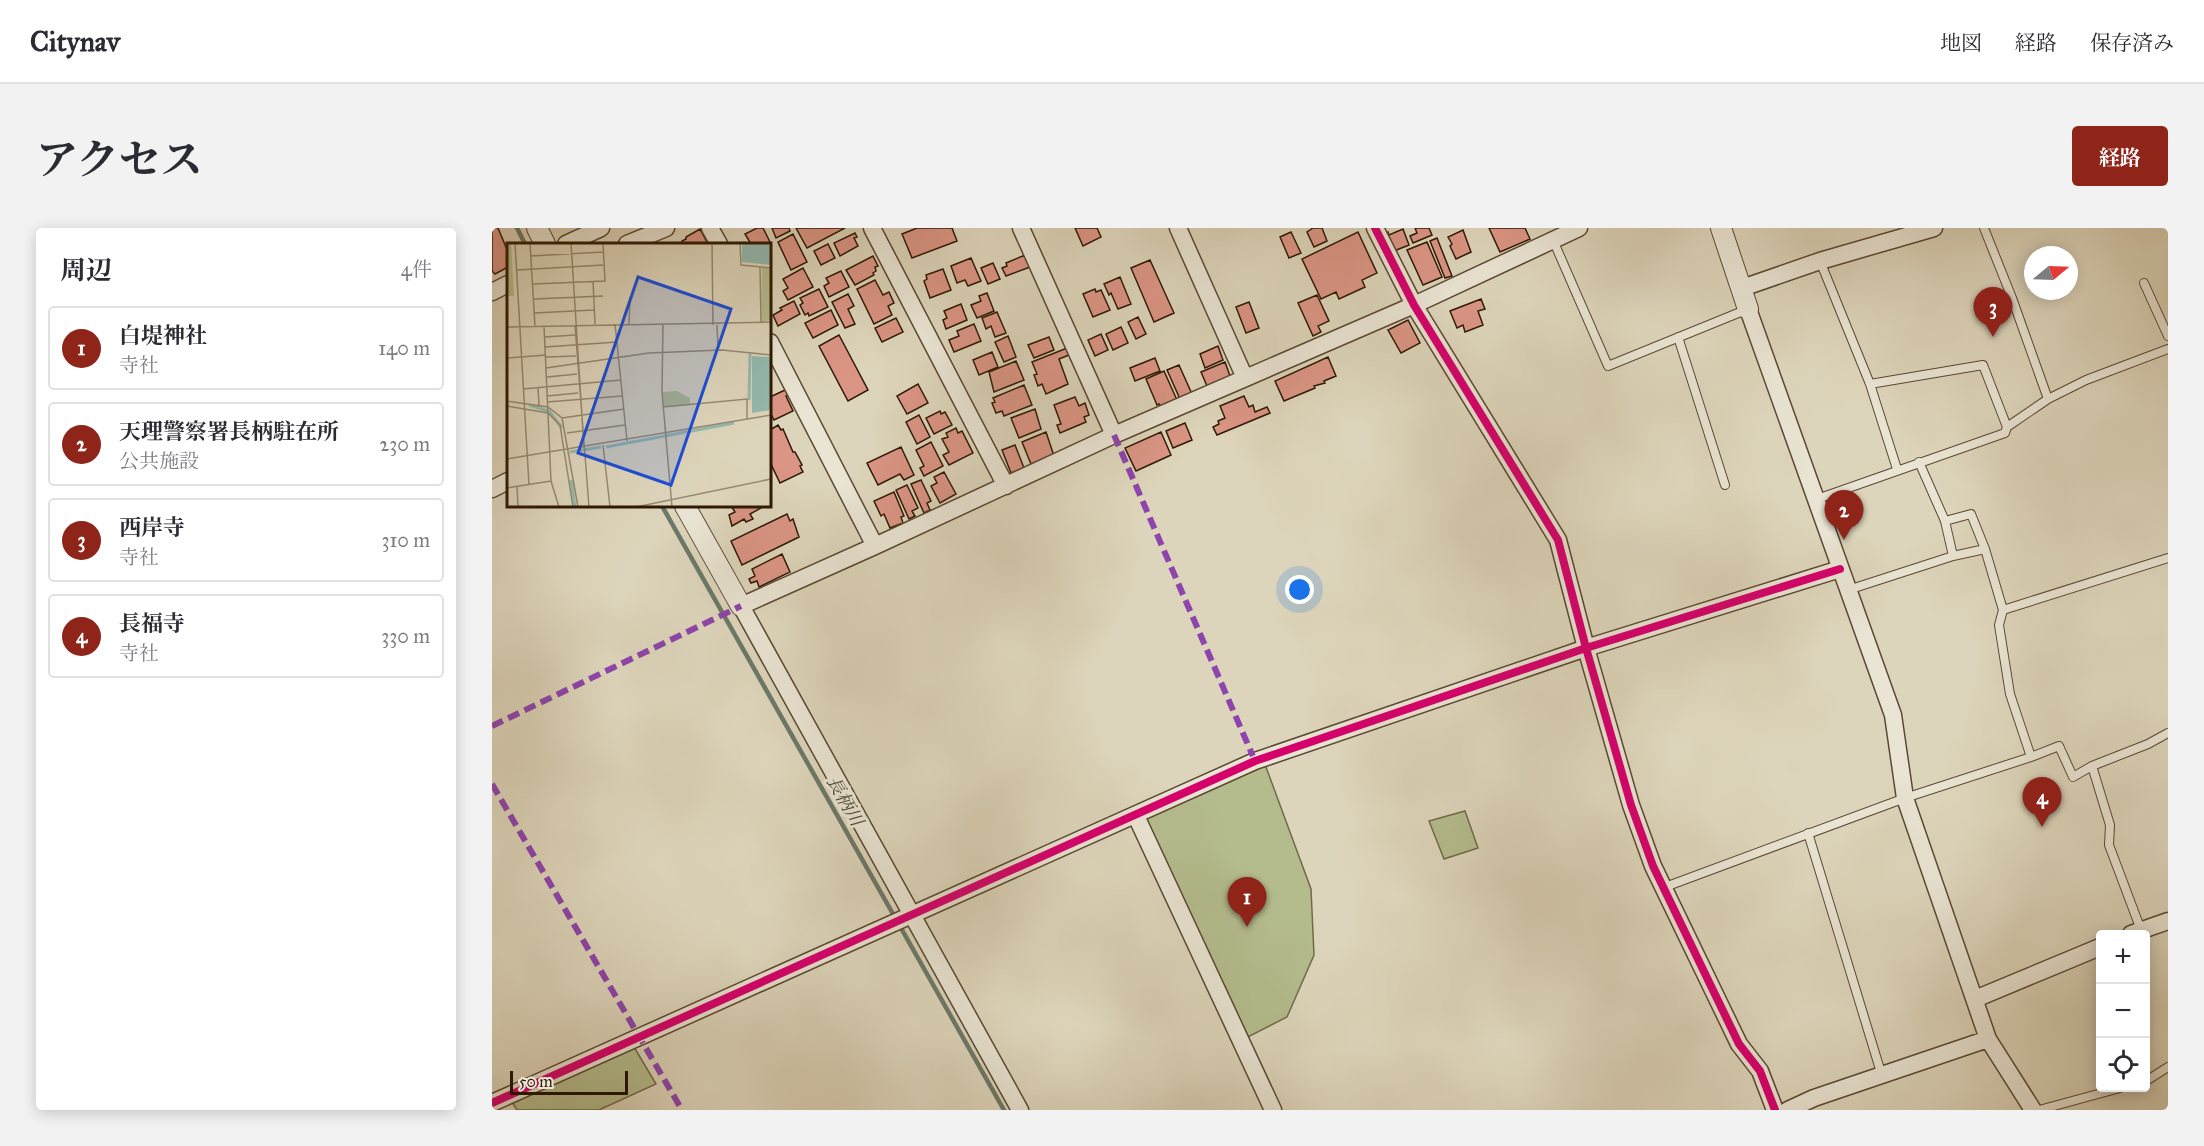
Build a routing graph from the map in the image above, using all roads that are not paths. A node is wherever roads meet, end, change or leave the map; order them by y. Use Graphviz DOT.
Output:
graph roads {
  1 [pos="537,228"];
  2 [pos="601,228"];
  3 [pos="666,228"];
  4 [pos="710,228"];
  5 [pos="872,228"];
  6 [pos="1021,228"];
  7 [pos="1178,228"];
  8 [pos="1375,228"];
  9 [pos="1579,228"];
  10 [pos="1721,228"];
  11 [pos="1934,228"];
  12 [pos="1984,228"];
  13 [pos="1550,234"];
  14 [pos="544,243"];
  15 [pos="568,243"];
  16 [pos="629,243"];
  17 [pos="718,243"];
  18 [pos="1821,261"];
  19 [pos="2144,283"];
  20 [pos="507,284"];
  21 [pos="1742,288"];
  22 [pos="492,291"];
  23 [pos="1414,305"];
  24 [pos="1748,309"];
  25 [pos="2168,336"];
  26 [pos="1678,337"];
  27 [pos="771,344"];
  28 [pos="2168,349"];
  29 [pos="1245,378"];
  30 [pos="1870,384"];
  31 [pos="2048,399"];
  32 [pos="2007,427"];
  33 [pos="1114,435"];
  34 [pos="1918,462"];
  35 [pos="1897,469"];
  36 [pos="507,482"];
  37 [pos="1725,485"];
  38 [pos="1006,486"];
  39 [pos="492,489"];
  40 [pos="1817,499"];
  41 [pos="686,507"];
  42 [pos="1945,521"];
  43 [pos="876,546"];
  44 [pos="1985,549"];
  45 [pos="1953,556"];
  46 [pos="2168,558"];
  47 [pos="1840,569"];
  48 [pos="1848,590"];
  49 [pos="741,606"];
  50 [pos="2003,610"];
  51 [pos="1586,648"];
  52 [pos="2168,733"];
  53 [pos="2031,757"];
  54 [pos="2092,766"];
  55 [pos="1905,798"];
  56 [pos="1136,816"];
  57 [pos="1808,833"];
  58 [pos="1665,887"];
  59 [pos="911,916"];
  60 [pos="2168,921"];
  61 [pos="2135,930"];
  62 [pos="2142,930"];
  63 [pos="2096,949"];
  64 [pos="1975,999"];
  65 [pos="1988,1039"];
  66 [pos="2168,1067"];
  67 [pos="1882,1076"];
  68 [pos="2150,1078"];
  69 [pos="2106,1092"];
  70 [pos="492,1103"];
  71 [pos="1020,1110"];
  72 [pos="1273,1110"];
  73 [pos="1775,1110"];
  74 [pos="1788,1110"];
  75 [pos="2033,1110"];
  76 [pos="2039,1110"];
  1 -- 14 [label="street"];
  2 -- 15 [label="street"];
  3 -- 16 [label="street"];
  4 -- 17 [label="street"];
  5 -- 38 [label="street"];
  6 -- 33 [label="street"];
  7 -- 29 [label="street"];
  8 -- 23 [label="street"];
  9 -- 13 [label="street"];
  10 -- 21 [label="street"];
  11 -- 18 [label="street"];
  12 -- 31 [label="lane"];
  13 -- 23 [label="street"];
  13 -- 26 [label="lane"];
  18 -- 21 [label="street"];
  18 -- 30 [label="lane"];
  19 -- 25 [label="lane"];
  20 -- 22 [label="street"];
  21 -- 24 [label="street"];
  23 -- 29 [label="street"];
  23 -- 51 [label="street"];
  24 -- 26 [label="lane"];
  24 -- 40 [label="street"];
  26 -- 37 [label="lane"];
  27 -- 43 [label="street"];
  28 -- 31 [label="lane"];
  29 -- 33 [label="street"];
  30 -- 32 [label="lane"];
  30 -- 35 [label="lane"];
  31 -- 32 [label="lane"];
  32 -- 34 [label="lane"];
  33 -- 38 [label="street"];
  34 -- 35 [label="lane"];
  34 -- 42 [label="lane"];
  35 -- 40 [label="lane"];
  36 -- 39 [label="street"];
  38 -- 43 [label="street"];
  40 -- 47 [label="street"];
  41 -- 49 [label="street"];
  42 -- 44 [label="lane"];
  42 -- 45 [label="lane"];
  43 -- 49 [label="street"];
  44 -- 45 [label="lane"];
  44 -- 50 [label="lane"];
  45 -- 48 [label="lane"];
  46 -- 50 [label="lane"];
  47 -- 48 [label="street"];
  47 -- 51 [label="street"];
  48 -- 55 [label="street"];
  49 -- 59 [label="street"];
  50 -- 53 [label="lane"];
  51 -- 56 [label="street"];
  51 -- 58 [label="street"];
  52 -- 54 [label="lane"];
  53 -- 54 [label="lane"];
  53 -- 55 [label="lane"];
  54 -- 61 [label="lane"];
  55 -- 57 [label="lane"];
  55 -- 64 [label="street"];
  56 -- 59 [label="street"];
  56 -- 72 [label="street"];
  57 -- 58 [label="lane"];
  57 -- 67 [label="lane"];
  58 -- 73 [label="street"];
  59 -- 70 [label="street"];
  59 -- 71 [label="street"];
  60 -- 62 [label="street"];
  63 -- 64 [label="street"];
  64 -- 65 [label="street"];
  65 -- 67 [label="street"];
  65 -- 75 [label="street"];
  66 -- 68 [label="lane"];
  67 -- 74 [label="street"];
  69 -- 76 [label="lane"];
}
